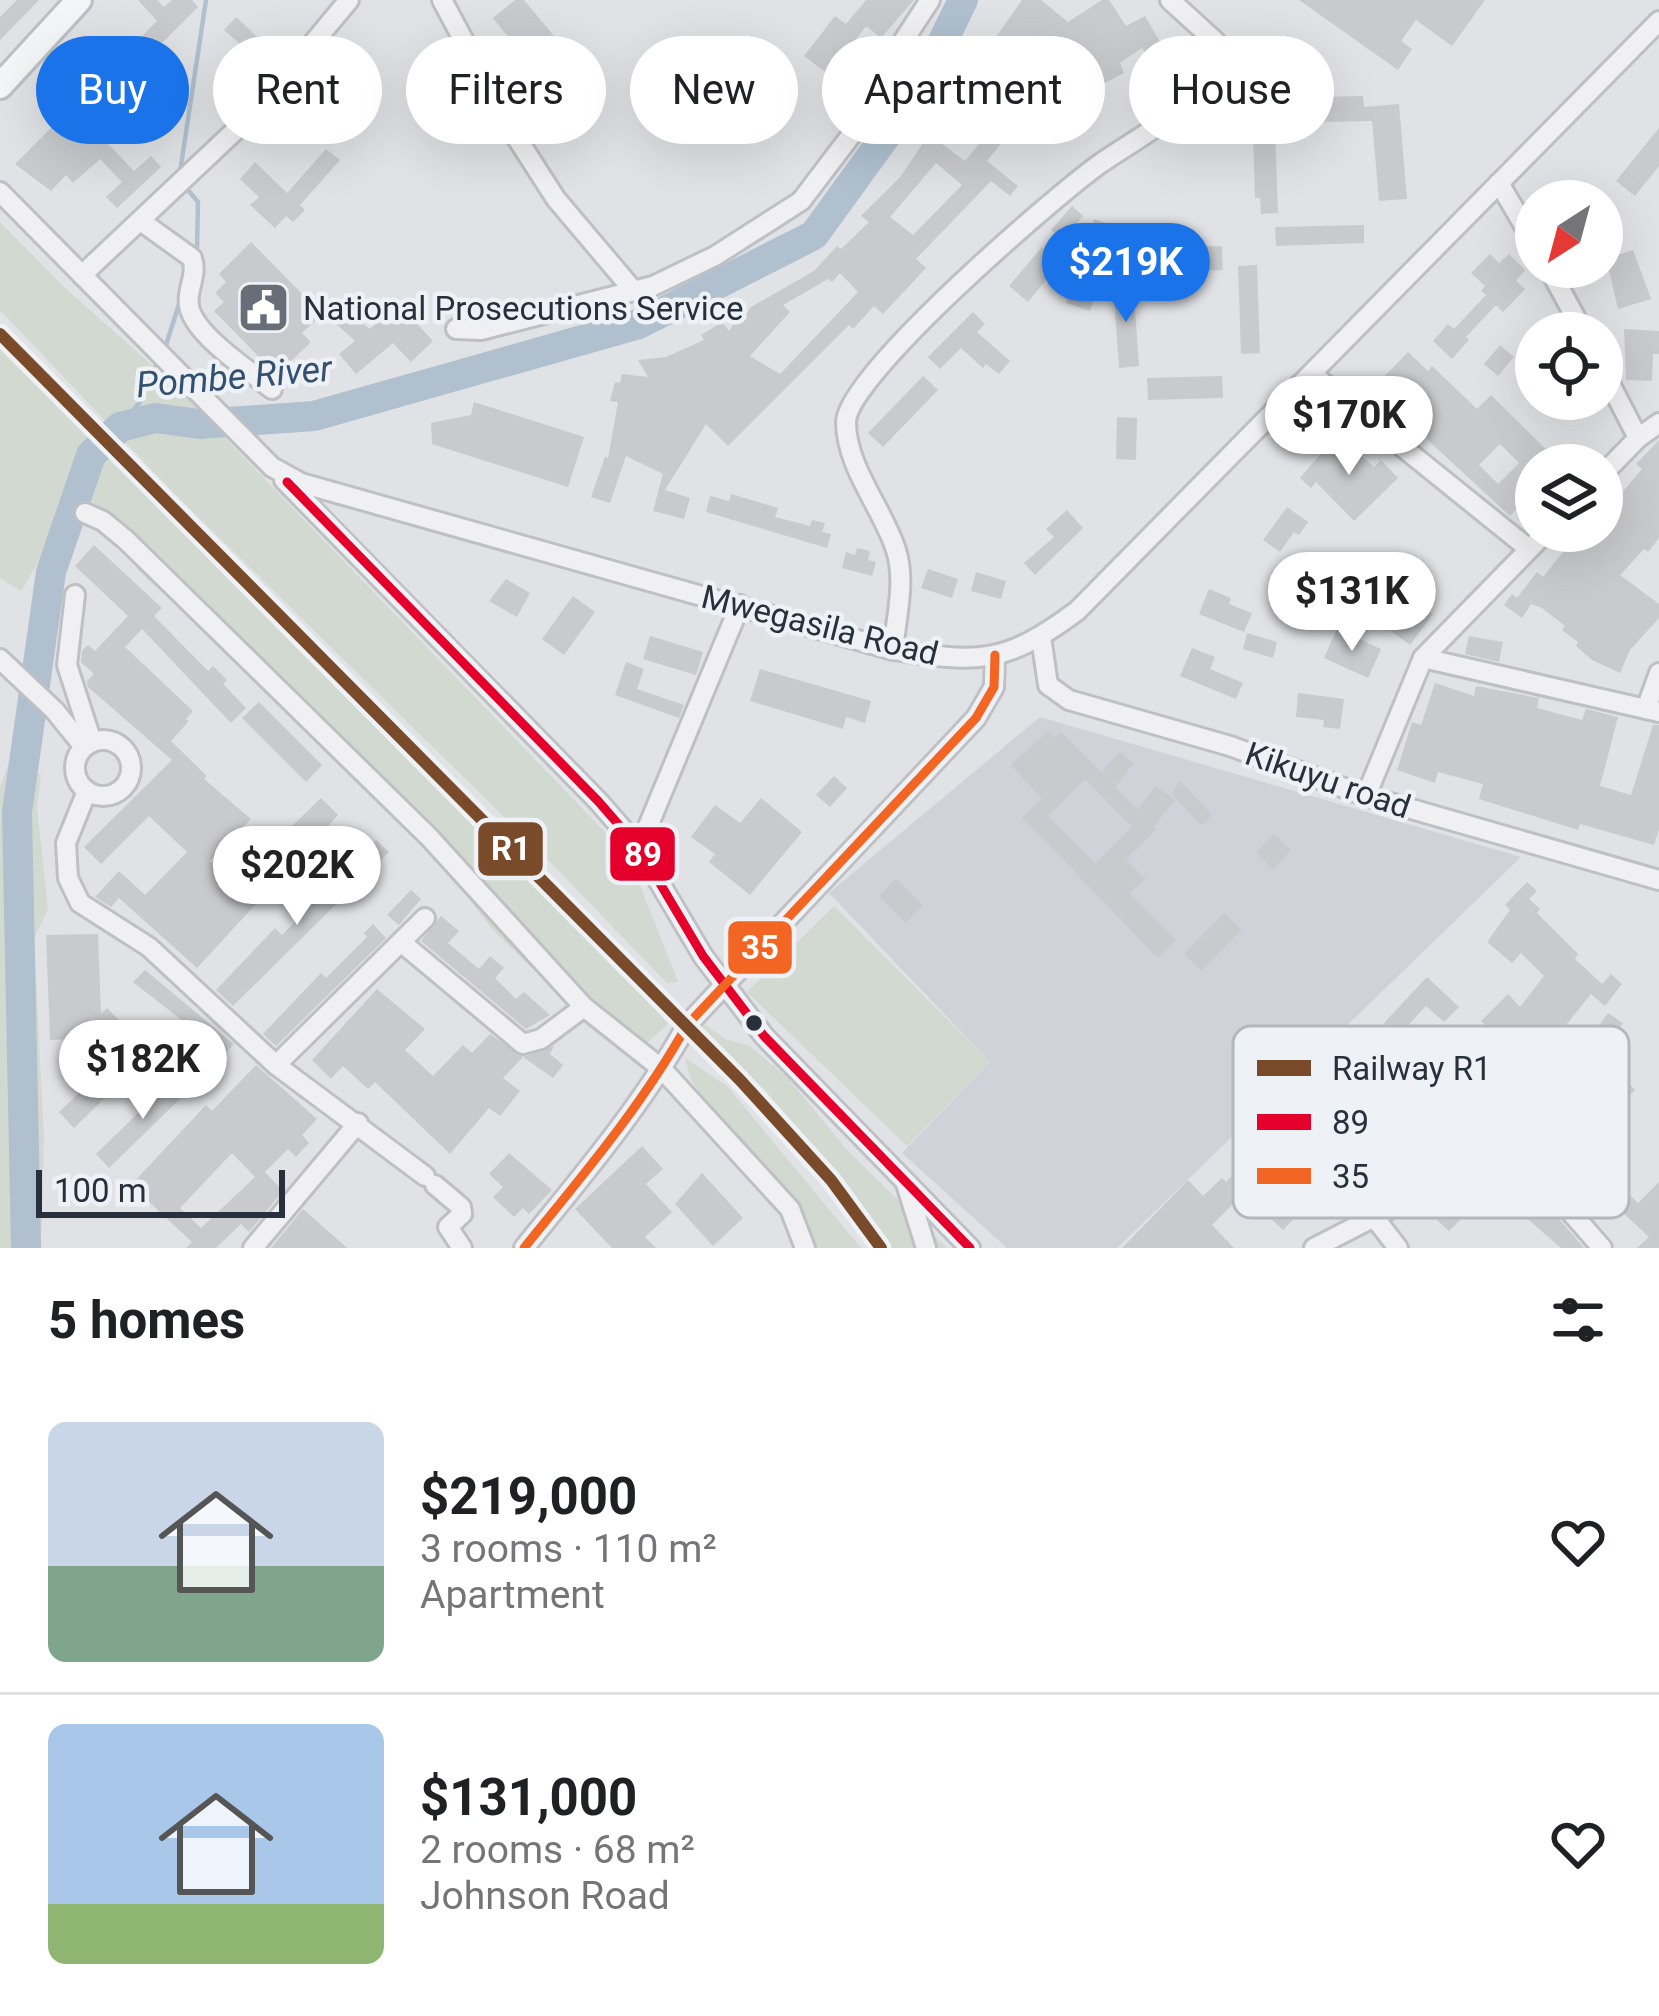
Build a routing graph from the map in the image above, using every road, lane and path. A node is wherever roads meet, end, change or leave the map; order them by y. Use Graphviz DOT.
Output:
graph roads {
  1 [pos="79,0"];
  2 [pos="349,0"];
  3 [pos="442,0"];
  4 [pos="930,0"];
  5 [pos="1170,0"];
  6 [pos="1659,21"];
  7 [pos="0,86"];
  8 [pos="1499,183"];
  9 [pos="0,192"];
  10 [pos="1515,210"];
  11 [pos="142,222"];
  12 [pos="82,275"];
  13 [pos="633,290"];
  14 [pos="456,329"];
  15 [pos="1312,374"];
  16 [pos="272,388"];
  17 [pos="1623,409"];
  18 [pos="1659,424"];
  19 [pos="1638,438"];
  20 [pos="1623,453"];
  21 [pos="272,467"];
  22 [pos="85,513"];
  23 [pos="1515,538"];
  24 [pos="1526,552"];
  25 [pos="75,595"];
  26 [pos="740,605"];
  27 [pos="1041,637"];
  28 [pos="893,650"];
  29 [pos="994,655"];
  30 [pos="1423,658"];
  31 [pos="6,664"];
  32 [pos="1659,673"];
  33 [pos="1653,711"];
  34 [pos="88,744"];
  35 [pos="87,791"];
  36 [pos="1366,796"];
  37 [pos="639,848"];
  38 [pos="1659,880"];
  39 [pos="425,918"];
  40 [pos="401,942"];
  41 [pos="724,988"];
  42 [pos="584,1007"];
  43 [pos="276,1064"];
  44 [pos="662,1069"];
  45 [pos="358,1124"];
  46 [pos="904,1179"];
  47 [pos="1371,1218"];
  48 [pos="1374,1218"];
  49 [pos="1577,1218"];
  50 [pos="253,1248"];
  51 [pos="462,1248"];
  52 [pos="524,1248"];
  53 [pos="805,1248"];
  54 [pos="926,1248"];
  55 [pos="970,1248"];
  56 [pos="1314,1248"];
  57 [pos="1398,1248"];
  58 [pos="1602,1248"];
  1 -- 7 [label="main road"];
  2 -- 11 [label="street"];
  3 -- 13 [label="street"];
  4 -- 13 [label="street"];
  5 -- 28 [label="street"];
  6 -- 8 [label="street, Mwegasila Road"];
  8 -- 10 [label="street"];
  8 -- 15 [label="street, Mwegasila Road"];
  9 -- 12 [label="street, Mwegasila Road"];
  11 -- 12 [label="street"];
  11 -- 16 [label="street"];
  12 -- 21 [label="street, Mwegasila Road"];
  13 -- 14 [label="street"];
  15 -- 23 [label="street"];
  15 -- 27 [label="street, Mwegasila Road"];
  17 -- 19 [label="street"];
  18 -- 19 [label="street"];
  19 -- 20 [label="street"];
  21 -- 26 [label="street, Mwegasila Road"];
  21 -- 37 [label="street"];
  22 -- 42 [label="street"];
  24 -- 30 [label="street"];
  25 -- 34 [label="street"];
  26 -- 28 [label="street, Mwegasila Road"];
  26 -- 37 [label="street"];
  27 -- 29 [label="street, Mwegasila Road"];
  27 -- 36 [label="street, Kikuyu road"];
  28 -- 29 [label="street, Mwegasila Road"];
  29 -- 41 [label="street"];
  30 -- 33 [label="street"];
  30 -- 36 [label="street"];
  31 -- 34 [label="street"];
  32 -- 33 [label="street"];
  34 -- 35 [label="street"];
  34 -- 35 [label="street"];
  35 -- 43 [label="street"];
  36 -- 38 [label="street, Kikuyu road"];
  37 -- 41 [label="street"];
  39 -- 40 [label="street"];
  40 -- 42 [label="street"];
  40 -- 43 [label="street"];
  41 -- 44 [label="street"];
  41 -- 46 [label="street"];
  42 -- 44 [label="street"];
  43 -- 45 [label="street"];
  44 -- 52 [label="street"];
  44 -- 53 [label="street"];
  45 -- 50 [label="street"];
  45 -- 51 [label="street"];
  46 -- 54 [label="street"];
  46 -- 55 [label="street"];
  47 -- 56 [label="street"];
  48 -- 57 [label="street"];
  49 -- 58 [label="street"];
}
